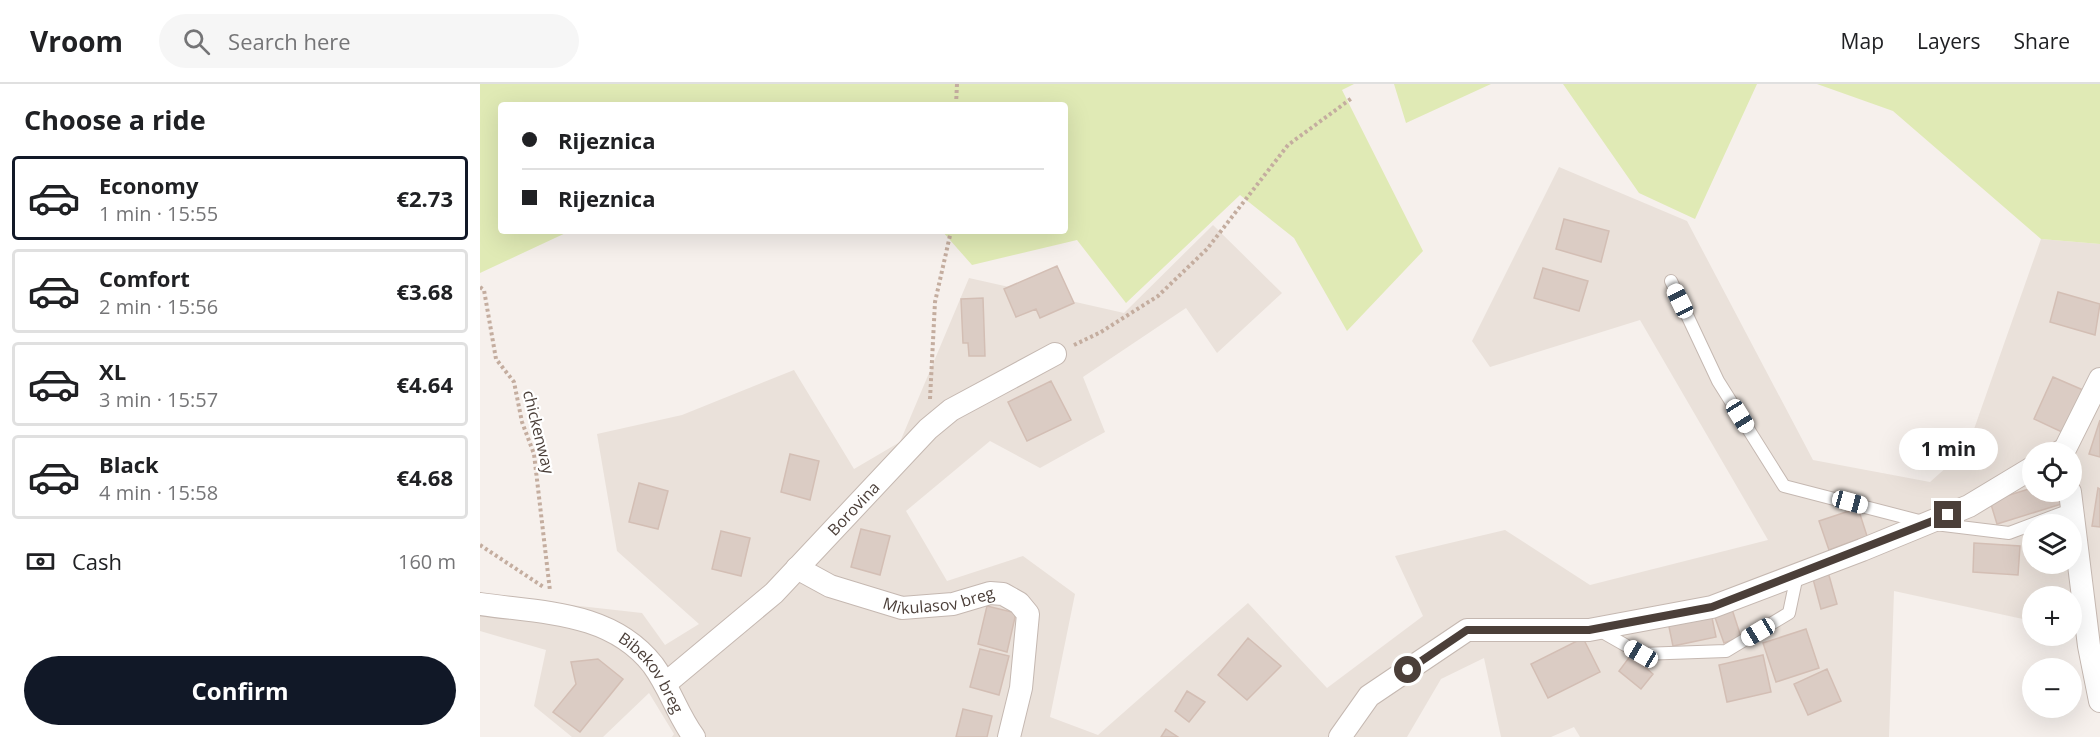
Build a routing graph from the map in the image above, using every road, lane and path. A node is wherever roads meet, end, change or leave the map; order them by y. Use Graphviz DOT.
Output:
graph roads {
  1 [pos="957,84"];
  2 [pos="1352,98"];
  3 [pos="957,102"];
  4 [pos="950,234"];
  5 [pos="1671,281"];
  6 [pos="480,287"];
  7 [pos="1055,354"];
  8 [pos="2099,384"];
  9 [pos="928,429"];
  10 [pos="2068,442"];
  11 [pos="2022,474"];
  12 [pos="2070,502"];
  13 [pos="2072,502"];
  14 [pos="1927,523"];
  15 [pos="480,544"];
  16 [pos="797,568"];
  17 [pos="1797,575"];
  18 [pos="550,591"];
  19 [pos="559,595"];
  20 [pos="480,604"];
  21 [pos="1596,628"];
  22 [pos="665,684"];
  23 [pos="2100,701"];
  24 [pos="694,737"];
  25 [pos="1009,737"];
  26 [pos="1340,737"];
  1 -- 3 [label="path"];
  2 -- 7 [label="path"];
  4 -- 9 [label="path"];
  5 -- 14 [label="lane"];
  6 -- 18 [label="path, chickenway"];
  7 -- 9 [label="street, Borovina"];
  8 -- 10 [label="street"];
  9 -- 16 [label="street, Borovina"];
  11 -- 14 [label="street"];
  12 -- 14 [label="lane"];
  13 -- 23 [label="street"];
  14 -- 17 [label="street"];
  15 -- 18 [label="path"];
  16 -- 22 [label="street, Borovina"];
  16 -- 25 [label="street, Mikulasov breg"];
  17 -- 21 [label="street"];
  17 -- 21 [label="lane"];
  18 -- 19 [label="path"];
  20 -- 22 [label="street, Bibekov breg"];
  21 -- 26 [label="street"];
  22 -- 24 [label="street, Bibekov breg"];
}
